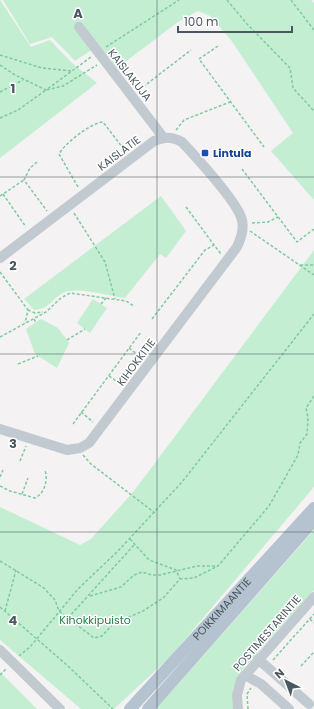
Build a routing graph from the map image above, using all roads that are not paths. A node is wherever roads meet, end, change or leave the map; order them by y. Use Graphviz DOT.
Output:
graph roads {
  1 [pos="79,27"];
  2 [pos="163,137"];
  3 [pos="0,258"];
  4 [pos="0,430"];
  5 [pos="314,508"];
  6 [pos="314,520"];
  7 [pos="314,597"];
  8 [pos="310,612"];
  9 [pos="0,650"];
  10 [pos="258,659"];
  11 [pos="245,675"];
  12 [pos="308,704"];
  13 [pos="60,709"];
  14 [pos="130,709"];
  15 [pos="148,709"];
  16 [pos="238,709"];
  17 [pos="289,709"];
  1 -- 2 [label="street, KAISLAKUJA"];
  2 -- 3 [label="street, KAISLATIE"];
  2 -- 4 [label="street, KIHOKKITIE"];
  5 -- 14 [label="main road, POIKKIMAANTIE"];
  6 -- 15 [label="main road, POIKKIMAANTIE"];
  7 -- 8 [label="street, POSTIMESTARINTIE"];
  8 -- 10 [label="street, POSTIMESTARINTIE"];
  9 -- 13 [label="street"];
  10 -- 11 [label="street, POSTIMESTARINTIE"];
  10 -- 12 [label="street"];
  11 -- 16 [label="street, POSTIMESTARINTIE"];
  11 -- 17 [label="street"];
}
